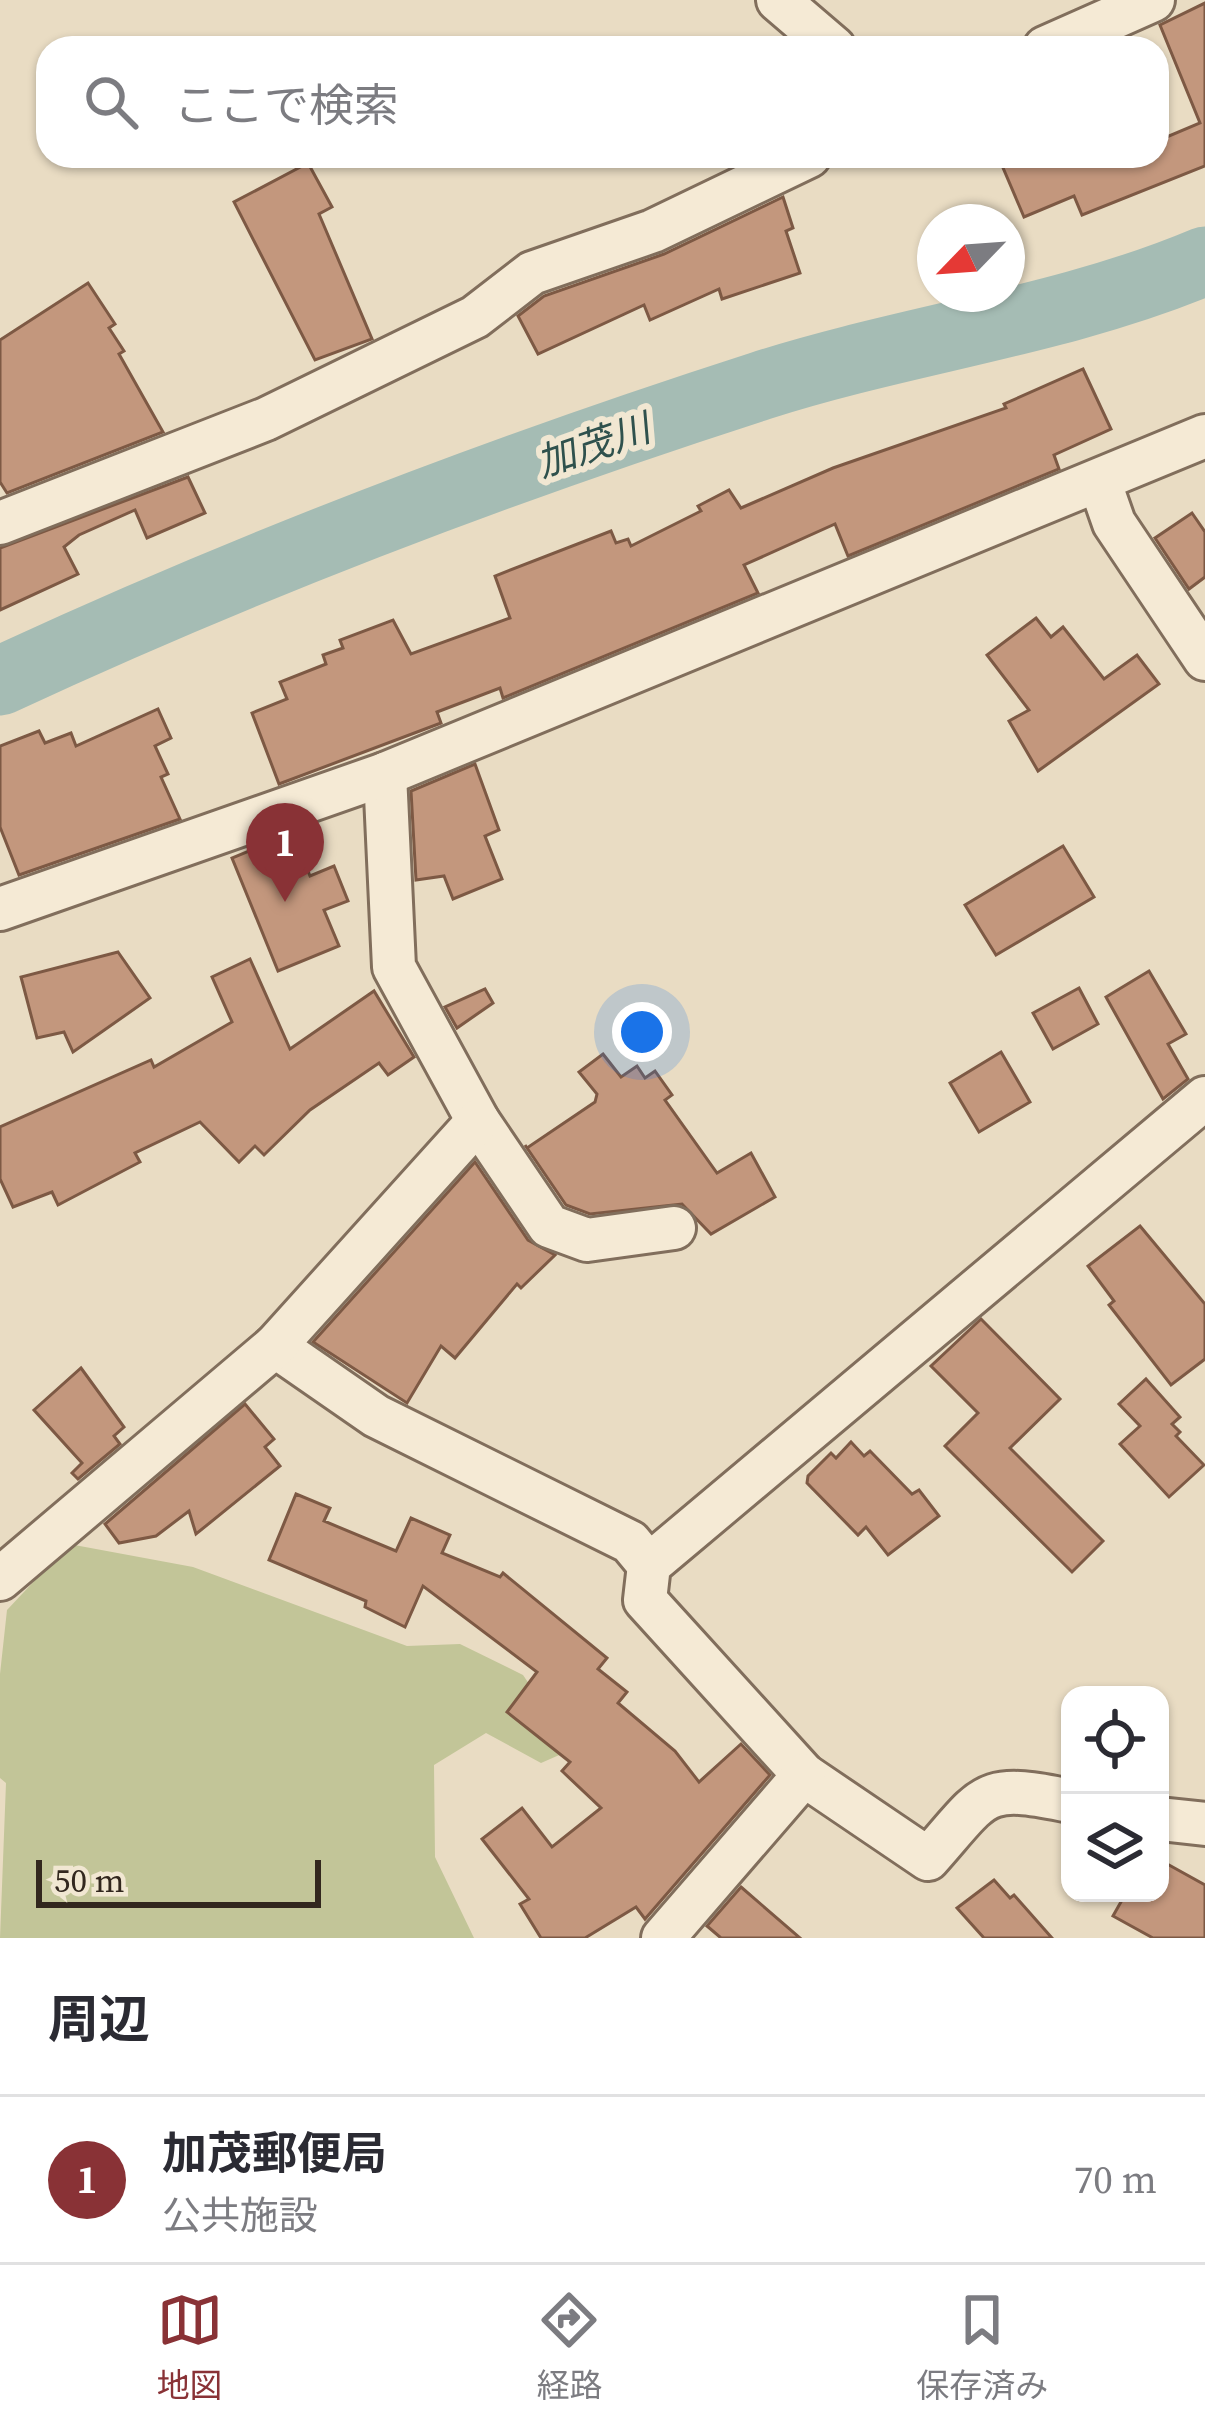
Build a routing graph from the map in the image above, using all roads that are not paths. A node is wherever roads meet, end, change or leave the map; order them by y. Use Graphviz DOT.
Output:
graph roads {
  1 [pos="778,0"];
  2 [pos="1153,0"];
  3 [pos="820,36"];
  4 [pos="1072,36"];
  5 [pos="784,168"];
  6 [pos="1205,436"];
  7 [pos="1100,483"];
  8 [pos="0,523"];
  9 [pos="1205,658"];
  10 [pos="385,774"];
  11 [pos="0,909"];
  12 [pos="1205,1098"];
  13 [pos="478,1121"];
  14 [pos="674,1228"];
  15 [pos="275,1346"];
  16 [pos="649,1565"];
  17 [pos="0,1579"];
  18 [pos="804,1775"];
  19 [pos="1061,1799"];
  20 [pos="1169,1820"];
  21 [pos="1205,1824"];
  22 [pos="663,1938"];
  1 -- 3 [label="street"];
  2 -- 4 [label="street"];
  5 -- 8 [label="street"];
  6 -- 7 [label="street"];
  7 -- 9 [label="street"];
  7 -- 10 [label="street"];
  10 -- 11 [label="street"];
  10 -- 13 [label="street"];
  12 -- 16 [label="street"];
  13 -- 14 [label="street"];
  13 -- 15 [label="street"];
  15 -- 16 [label="street"];
  15 -- 17 [label="street"];
  16 -- 18 [label="street"];
  18 -- 19 [label="street"];
  18 -- 22 [label="street"];
  20 -- 21 [label="street"];
}
